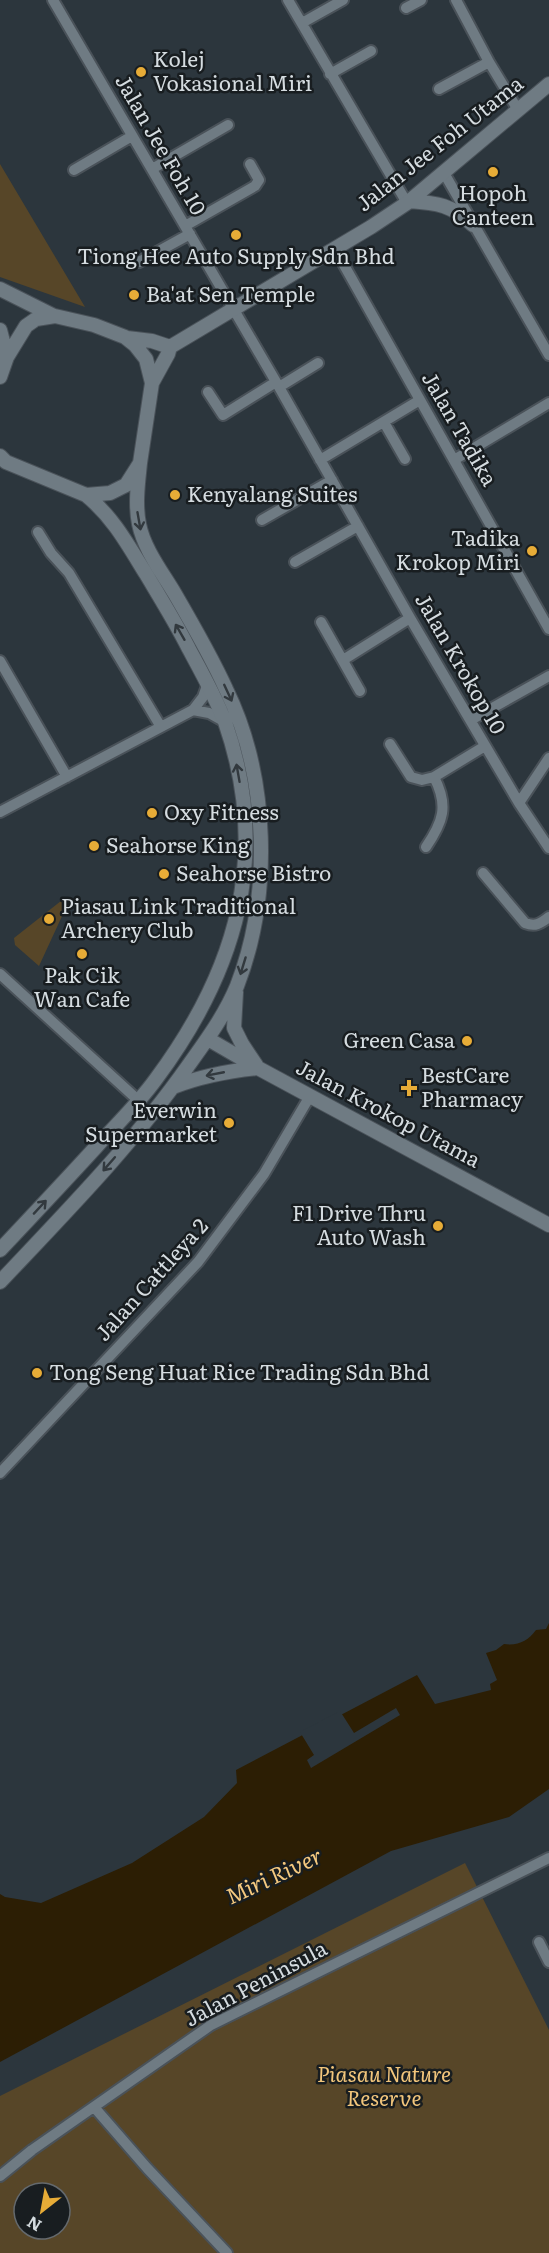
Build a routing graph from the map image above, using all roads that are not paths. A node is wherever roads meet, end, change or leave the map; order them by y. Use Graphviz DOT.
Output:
graph roads {
  1 [pos="53,0"];
  2 [pos="288,0"];
  3 [pos="343,0"];
  4 [pos="421,0"];
  5 [pos="456,0"];
  6 [pos="406,8"];
  7 [pos="302,23"];
  8 [pos="371,51"];
  9 [pos="489,62"];
  10 [pos="330,74"];
  11 [pos="549,84"];
  12 [pos="439,89"];
  13 [pos="518,110"];
  14 [pos="228,125"];
  15 [pos="132,136"];
  16 [pos="250,164"];
  17 [pos="152,169"];
  18 [pos="74,170"];
  19 [pos="444,173"];
  20 [pos="408,202"];
  21 [pos="473,225"];
  22 [pos="187,230"];
  23 [pos="335,249"];
  24 [pos="140,262"];
  25 [pos="0,289"];
  26 [pos="234,310"];
  27 [pos="55,316"];
  28 [pos="0,330"];
  29 [pos="125,338"];
  30 [pos="170,347"];
  31 [pos="549,354"];
  32 [pos="7,357"];
  33 [pos="318,363"];
  34 [pos="0,377"];
  35 [pos="152,383"];
  36 [pos="278,384"];
  37 [pos="208,392"];
  38 [pos="420,400"];
  39 [pos="549,403"];
  40 [pos="385,424"];
  41 [pos="405,459"];
  42 [pos="2,460"];
  43 [pos="320,460"];
  44 [pos="454,460"];
  45 [pos="140,463"];
  46 [pos="332,480"];
  47 [pos="86,495"];
  48 [pos="262,520"];
  49 [pos="358,526"];
  50 [pos="38,532"];
  51 [pos="295,562"];
  52 [pos="410,618"];
  53 [pos="321,622"];
  54 [pos="549,628"];
  55 [pos="343,660"];
  56 [pos="0,661"];
  57 [pos="549,676"];
  58 [pos="208,683"];
  59 [pos="360,691"];
  60 [pos="193,710"];
  61 [pos="471,720"];
  62 [pos="225,722"];
  63 [pos="161,727"];
  64 [pos="390,744"];
  65 [pos="485,746"];
  66 [pos="549,758"];
  67 [pos="68,777"];
  68 [pos="434,777"];
  69 [pos="519,802"];
  70 [pos="0,812"];
  71 [pos="426,847"];
  72 [pos="549,848"];
  73 [pos="483,873"];
  74 [pos="549,917"];
  75 [pos="0,974"];
  76 [pos="237,987"];
  77 [pos="199,1011"];
  78 [pos="208,1039"];
  79 [pos="176,1051"];
  80 [pos="258,1068"];
  81 [pos="173,1087"];
  82 [pos="310,1096"];
  83 [pos="139,1101"];
  84 [pos="549,1225"];
  85 [pos="0,1250"];
  86 [pos="0,1282"];
  87 [pos="0,1473"];
  88 [pos="549,1858"];
  89 [pos="539,1942"];
  90 [pos="549,1962"];
  91 [pos="94,2107"];
  92 [pos="0,2176"];
  93 [pos="226,2253"];
  1 -- 15 [label="street, Jalan Jee Foh 10"];
  2 -- 7 [label="street"];
  3 -- 7 [label="street"];
  4 -- 6 [label="street"];
  5 -- 9 [label="street"];
  7 -- 10 [label="street"];
  8 -- 10 [label="street"];
  9 -- 12 [label="street"];
  9 -- 13 [label="street"];
  10 -- 20 [label="street"];
  11 -- 13 [label="street, Jalan Jee Foh Utama"];
  13 -- 19 [label="street, Jalan Jee Foh Utama"];
  14 -- 17 [label="street"];
  15 -- 17 [label="street, Jalan Jee Foh 10"];
  15 -- 18 [label="street"];
  16 -- 22 [label="street"];
  17 -- 22 [label="street, Jalan Jee Foh 10"];
  19 -- 20 [label="street, Jalan Jee Foh Utama"];
  19 -- 21 [label="street"];
  20 -- 21 [label="street"];
  20 -- 23 [label="street, Jalan Jee Foh Utama"];
  21 -- 31 [label="street"];
  22 -- 24 [label="street"];
  22 -- 26 [label="street, Jalan Jee Foh 10"];
  23 -- 26 [label="street, Jalan Jee Foh Utama"];
  23 -- 38 [label="street, Jalan Tadika"];
  25 -- 27 [label="street"];
  26 -- 30 [label="street, Jalan Jee Foh Utama"];
  26 -- 36 [label="street, Jalan Krokop 10"];
  27 -- 29 [label="street"];
  27 -- 32 [label="street"];
  28 -- 32 [label="street"];
  29 -- 30 [label="street"];
  29 -- 35 [label="street"];
  30 -- 35 [label="street"];
  32 -- 34 [label="street"];
  33 -- 36 [label="street"];
  35 -- 45 [label="street"];
  36 -- 37 [label="street"];
  36 -- 43 [label="street, Jalan Krokop 10"];
  38 -- 40 [label="street"];
  38 -- 44 [label="street, Jalan Tadika"];
  39 -- 44 [label="street"];
  40 -- 41 [label="street"];
  40 -- 43 [label="street"];
  42 -- 47 [label="street"];
  43 -- 46 [label="street, Jalan Krokop 10"];
  44 -- 54 [label="street, Jalan Tadika"];
  45 -- 47 [label="street"];
  45 -- 76 [label="street, one-way"];
  46 -- 48 [label="street"];
  46 -- 49 [label="street, Jalan Krokop 10"];
  58 -- 47 [label="street, one-way"];
  49 -- 51 [label="street"];
  49 -- 52 [label="street, Jalan Krokop 10"];
  50 -- 63 [label="street"];
  52 -- 55 [label="street"];
  52 -- 61 [label="street, Jalan Krokop 10"];
  53 -- 55 [label="street"];
  55 -- 59 [label="street"];
  56 -- 67 [label="street"];
  57 -- 61 [label="street"];
  58 -- 60 [label="street"];
  58 -- 62 [label="street"];
  60 -- 62 [label="street"];
  60 -- 63 [label="street"];
  61 -- 65 [label="street, Jalan Krokop 10"];
  77 -- 62 [label="street, one-way"];
  63 -- 67 [label="street"];
  64 -- 68 [label="street"];
  65 -- 68 [label="street"];
  65 -- 69 [label="street, Jalan Krokop 10"];
  66 -- 69 [label="street"];
  67 -- 70 [label="street"];
  68 -- 71 [label="street"];
  69 -- 72 [label="street, Jalan Krokop 10"];
  73 -- 74 [label="street"];
  75 -- 83 [label="street"];
  76 -- 78 [label="street"];
  76 -- 80 [label="street"];
  77 -- 78 [label="street"];
  77 -- 79 [label="street"];
  78 -- 79 [label="street"];
  78 -- 80 [label="street, Jalan Krokop Utama"];
  78 -- 81 [label="street"];
  79 -- 83 [label="street"];
  80 -- 81 [label="street, one-way"];
  80 -- 82 [label="street, Jalan Krokop Utama"];
  81 -- 86 [label="street, one-way"];
  82 -- 84 [label="street, Jalan Krokop Utama"];
  82 -- 87 [label="street, Jalan Cattleya 2"];
  85 -- 83 [label="street, one-way"];
  88 -- 91 [label="street, Jalan Peninsula"];
  89 -- 90 [label="street"];
  91 -- 92 [label="street, Jalan Peninsula"];
  91 -- 93 [label="street"];
}
